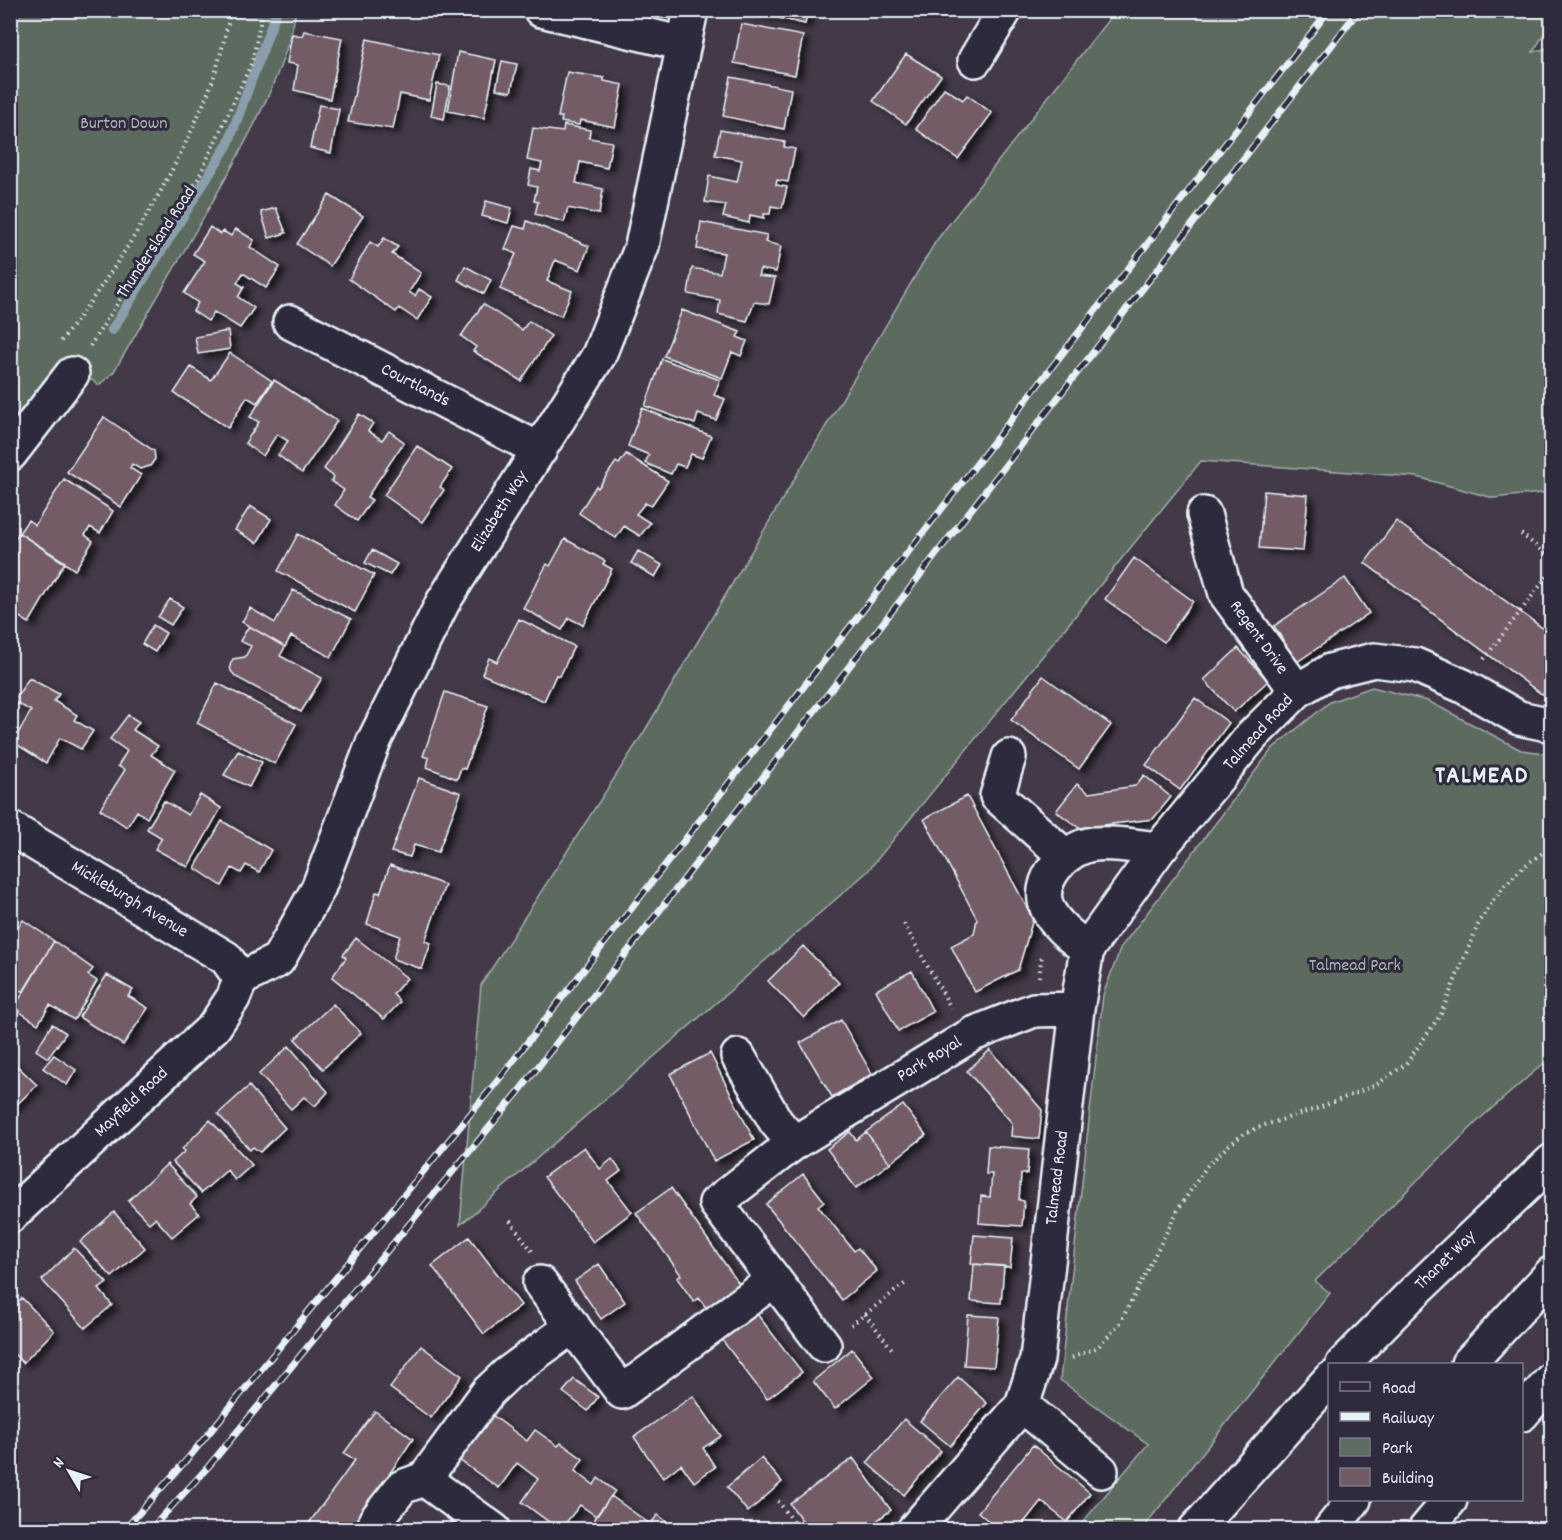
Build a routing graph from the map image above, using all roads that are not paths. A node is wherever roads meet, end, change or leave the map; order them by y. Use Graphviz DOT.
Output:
graph roads {
  1 [pos="541,10"];
  2 [pos="691,10"];
  3 [pos="1005,10"];
  4 [pos="684,44"];
  5 [pos="975,60"];
  6 [pos="290,322"];
  7 [pos="63,362"];
  8 [pos="540,450"];
  9 [pos="10,454"];
  10 [pos="1204,514"];
  11 [pos="1297,691"];
  12 [pos="1551,725"];
  13 [pos="1009,756"];
  14 [pos="10,828"];
  15 [pos="1159,849"];
  16 [pos="1065,856"];
  17 [pos="1087,949"];
  18 [pos="241,979"];
  19 [pos="1077,1010"];
  20 [pos="738,1056"];
  21 [pos="794,1143"];
  22 [pos="1551,1161"];
  23 [pos="10,1216"];
  24 [pos="1551,1273"];
  25 [pos="774,1280"];
  26 [pos="540,1282"];
  27 [pos="573,1326"];
  28 [pos="824,1345"];
  29 [pos="1345,1363"];
  30 [pos="1470,1363"];
  31 [pos="1551,1379"];
  32 [pos="1328,1380"];
  33 [pos="1022,1405"];
  34 [pos="1523,1412"];
  35 [pos="1101,1471"];
  36 [pos="424,1479"];
  37 [pos="1353,1501"];
  38 [pos="1449,1501"];
  39 [pos="376,1520"];
  40 [pos="494,1530"];
  41 [pos="914,1530"];
  42 [pos="1195,1530"];
  43 [pos="1330,1530"];
  44 [pos="1425,1530"];
  1 -- 4 [label="main road"];
  2 -- 4 [label="main road, Elizabeth Way"];
  3 -- 5 [label="main road"];
  4 -- 8 [label="main road, Elizabeth Way"];
  6 -- 8 [label="main road, Courtlands"];
  7 -- 9 [label="main road"];
  8 -- 18 [label="main road, Elizabeth Way"];
  10 -- 11 [label="main road, Regent Drive"];
  11 -- 12 [label="main road, Talmead Road"];
  11 -- 15 [label="main road, Talmead Road"];
  13 -- 16 [label="main road"];
  14 -- 18 [label="main road, Mickleburgh Avenue"];
  15 -- 16 [label="main road"];
  15 -- 17 [label="main road, Talmead Road"];
  16 -- 17 [label="main road"];
  17 -- 19 [label="main road, Talmead Road"];
  18 -- 23 [label="main road, Mayfield Road"];
  19 -- 21 [label="main road, Park Royal"];
  19 -- 33 [label="main road, Talmead Road"];
  20 -- 21 [label="main road"];
  21 -- 25 [label="main road, Park Royal"];
  22 -- 29 [label="main road, Thanet Way"];
  24 -- 30 [label="main road"];
  25 -- 27 [label="main road"];
  25 -- 28 [label="main road, Park Royal"];
  26 -- 27 [label="main road"];
  27 -- 36 [label="main road"];
  31 -- 34 [label="main road"];
  32 -- 42 [label="main road"];
  33 -- 35 [label="main road"];
  33 -- 41 [label="main road, Talmead Road"];
  36 -- 39 [label="main road"];
  36 -- 40 [label="main road"];
  37 -- 43 [label="main road"];
  38 -- 44 [label="main road"];
}
